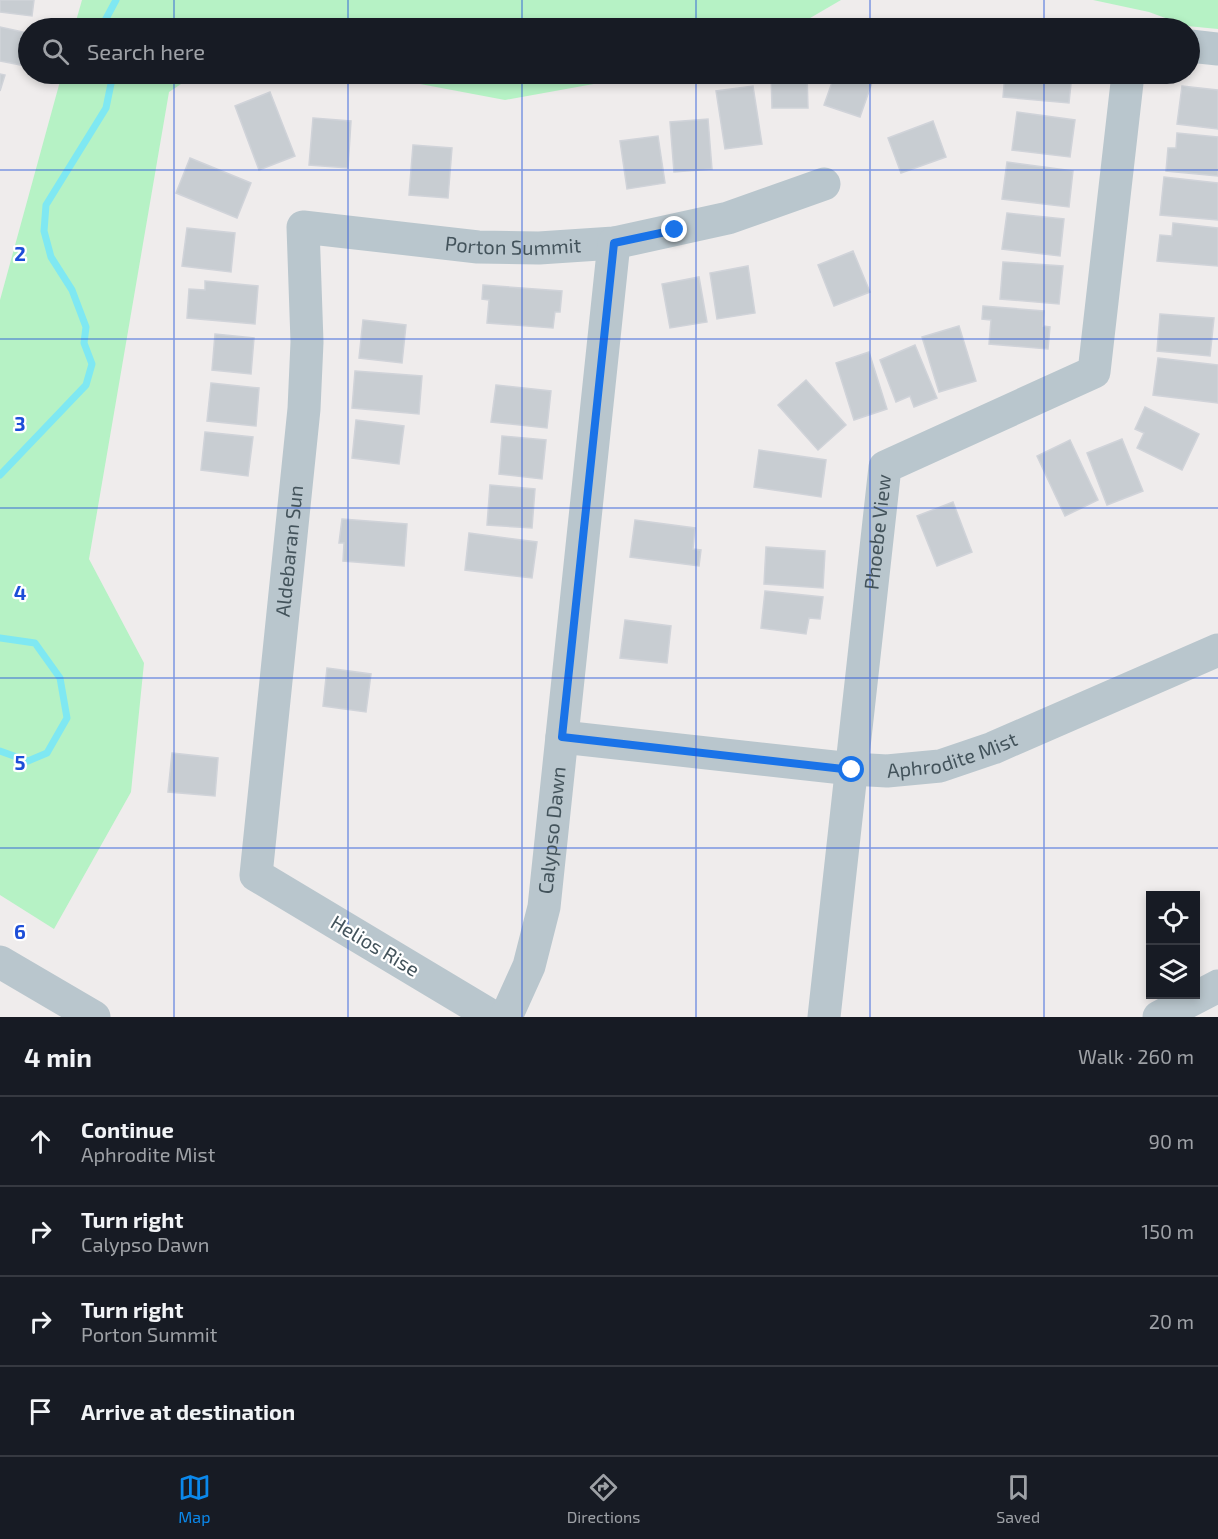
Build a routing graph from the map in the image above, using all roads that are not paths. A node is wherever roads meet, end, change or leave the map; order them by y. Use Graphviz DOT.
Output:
graph roads {
  1 [pos="1200,47"];
  2 [pos="1218,49"];
  3 [pos="1127,84"];
  4 [pos="824,184"];
  5 [pos="303,227"];
  6 [pos="614,243"];
  7 [pos="1218,650"];
  8 [pos="562,737"];
  9 [pos="852,770"];
  10 [pos="256,875"];
  11 [pos="1,962"];
  12 [pos="1218,986"];
  13 [pos="94,1017"];
  14 [pos="493,1017"];
  15 [pos="506,1017"];
  16 [pos="824,1017"];
  17 [pos="1158,1017"];
  1 -- 2 [label="street"];
  3 -- 9 [label="street, Phoebe View"];
  4 -- 6 [label="street, Porton Summit"];
  5 -- 6 [label="street, Porton Summit"];
  5 -- 10 [label="street, Aldebaran Sun"];
  6 -- 8 [label="street, Calypso Dawn"];
  7 -- 9 [label="street, Aphrodite Mist"];
  8 -- 9 [label="street, Aphrodite Mist"];
  8 -- 15 [label="street, Calypso Dawn"];
  9 -- 16 [label="street, Phoebe View"];
  10 -- 14 [label="street, Helios Rise"];
  11 -- 13 [label="street"];
  12 -- 17 [label="street"];
}
